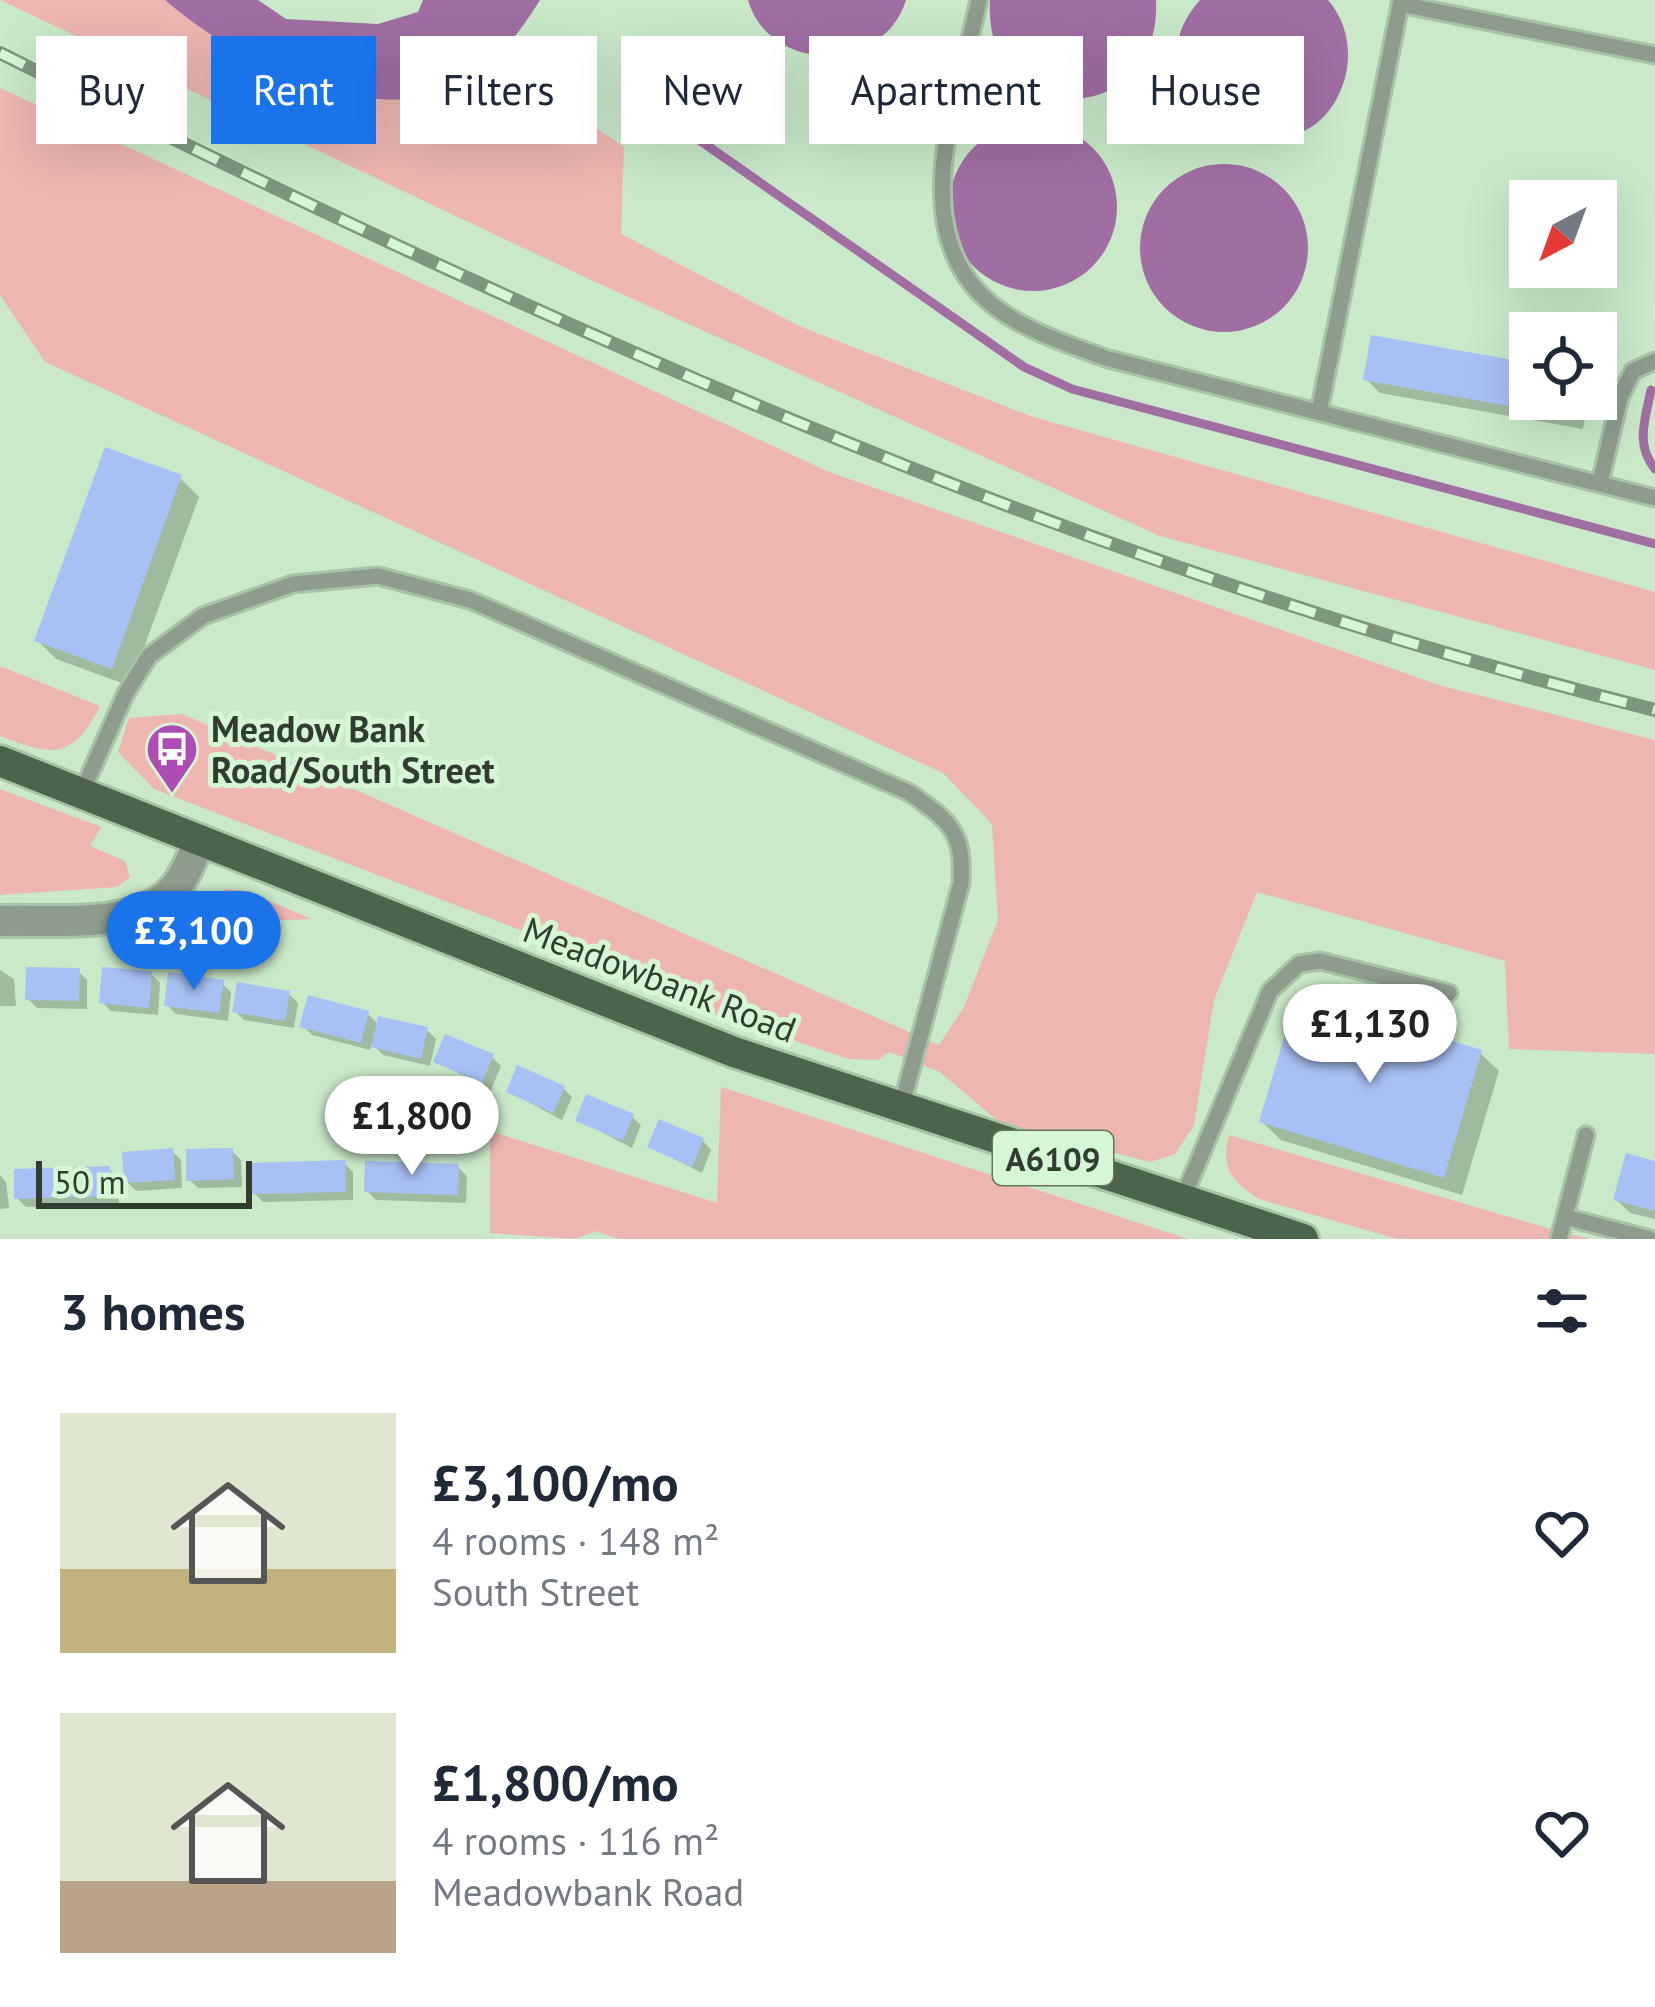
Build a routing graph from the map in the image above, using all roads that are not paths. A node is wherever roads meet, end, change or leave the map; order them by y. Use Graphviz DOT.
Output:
graph roads {
  1 [pos="979,0"];
  2 [pos="1400,2"];
  3 [pos="1655,56"];
  4 [pos="1655,361"];
  5 [pos="1318,412"];
  6 [pos="1600,483"];
  7 [pos="1655,498"];
  8 [pos="0,761"];
  9 [pos="82,794"];
  10 [pos="200,841"];
  11 [pos="0,921"];
  12 [pos="1449,993"];
  13 [pos="901,1108"];
  14 [pos="1586,1135"];
  15 [pos="1182,1200"];
  16 [pos="1565,1217"];
  17 [pos="1303,1239"];
  18 [pos="1559,1239"];
  19 [pos="1651,1239"];
  1 -- 5 [label="lane"];
  2 -- 3 [label="lane"];
  2 -- 5 [label="lane"];
  4 -- 6 [label="lane"];
  5 -- 6 [label="lane"];
  6 -- 7 [label="lane"];
  8 -- 9 [label="main road, Meadowbank Road / A6109"];
  9 -- 10 [label="main road, Meadowbank Road / A6109"];
  9 -- 13 [label="lane"];
  10 -- 11 [label="street"];
  10 -- 13 [label="main road, Meadowbank Road / A6109"];
  12 -- 15 [label="lane"];
  13 -- 15 [label="main road, Meadowbank Road / A6109"];
  14 -- 16 [label="lane"];
  15 -- 17 [label="main road, Meadowbank Road / A6109"];
  16 -- 18 [label="lane"];
  16 -- 19 [label="lane"];
}
